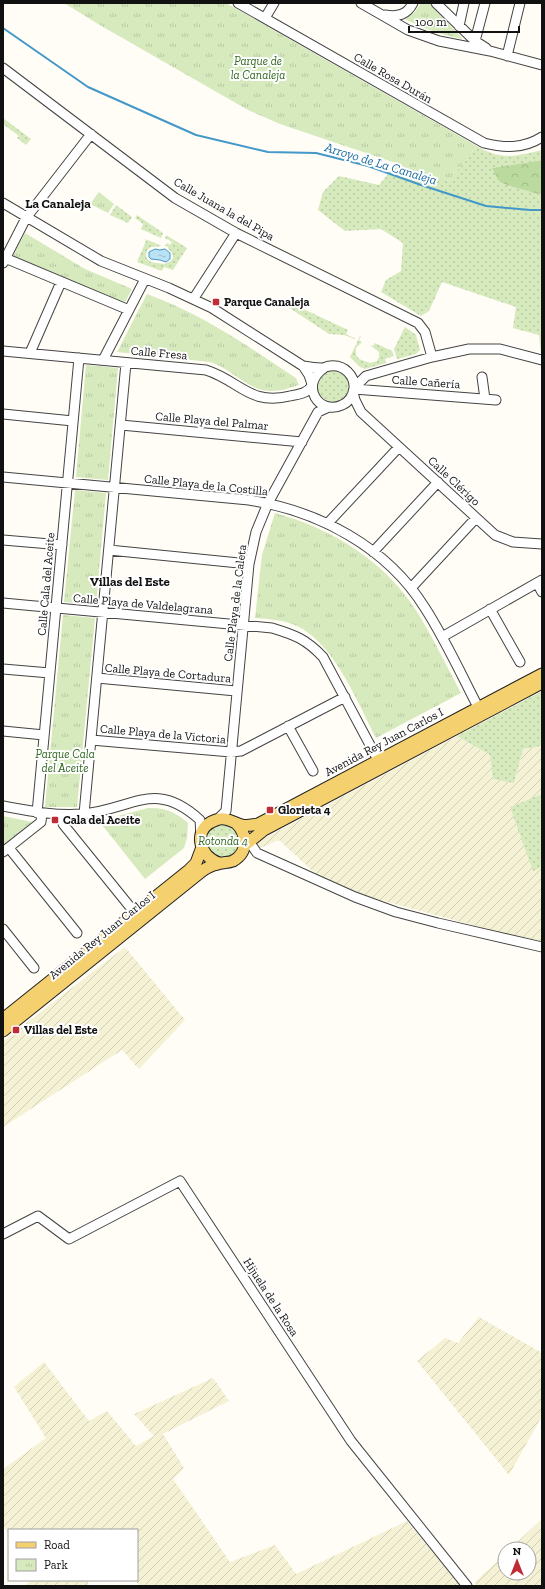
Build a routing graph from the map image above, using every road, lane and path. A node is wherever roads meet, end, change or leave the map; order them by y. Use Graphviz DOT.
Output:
graph roads {
  1 [pos="238,3"];
  2 [pos="274,3"];
  3 [pos="361,3"];
  4 [pos="413,3"];
  5 [pos="436,3"];
  6 [pos="464,3"];
  7 [pos="485,3"];
  8 [pos="520,3"];
  9 [pos="380,14"];
  10 [pos="265,18"];
  11 [pos="459,26"];
  12 [pos="475,41"];
  13 [pos="490,51"];
  14 [pos="507,56"];
  15 [pos="542,63"];
  16 [pos="3,68"];
  17 [pos="91,134"];
  18 [pos="542,137"];
  19 [pos="3,203"];
  20 [pos="26,218"];
  21 [pos="236,233"];
  22 [pos="4,260"];
  23 [pos="145,279"];
  24 [pos="61,282"];
  25 [pos="194,298"];
  26 [pos="129,310"];
  27 [pos="3,351"];
  28 [pos="30,353"];
  29 [pos="432,357"];
  30 [pos="79,358"];
  31 [pos="103,360"];
  32 [pos="542,360"];
  33 [pos="126,362"];
  34 [pos="303,366"];
  35 [pos="324,368"];
  36 [pos="349,372"];
  37 [pos="366,376"];
  38 [pos="482,377"];
  39 [pos="312,385"];
  40 [pos="354,390"];
  41 [pos="305,393"];
  42 [pos="316,398"];
  43 [pos="485,399"];
  44 [pos="496,400"];
  45 [pos="340,406"];
  46 [pos="329,407"];
  47 [pos="318,412"];
  48 [pos="361,412"];
  49 [pos="3,414"];
  50 [pos="73,420"];
  51 [pos="121,425"];
  52 [pos="302,442"];
  53 [pos="399,447"];
  54 [pos="3,477"];
  55 [pos="438,482"];
  56 [pos="68,483"];
  57 [pos="115,487"];
  58 [pos="268,503"];
  59 [pos="476,518"];
  60 [pos="328,523"];
  61 [pos="3,540"];
  62 [pos="542,544"];
  63 [pos="62,545"];
  64 [pos="109,550"];
  65 [pos="373,552"];
  66 [pos="249,564"];
  67 [pos="539,581"];
  68 [pos="411,588"];
  69 [pos="542,592"];
  70 [pos="3,603"];
  71 [pos="56,608"];
  72 [pos="490,609"];
  73 [pos="103,612"];
  74 [pos="243,626"];
  75 [pos="442,637"];
  76 [pos="520,662"];
  77 [pos="3,669"];
  78 [pos="50,673"];
  79 [pos="542,674"];
  80 [pos="97,678"];
  81 [pos="542,683"];
  82 [pos="236,691"];
  83 [pos="345,697"];
  84 [pos="478,707"];
  85 [pos="288,726"];
  86 [pos="3,731"];
  87 [pos="44,735"];
  88 [pos="91,740"];
  89 [pos="232,752"];
  90 [pos="378,760"];
  91 [pos="312,771"];
  92 [pos="3,806"];
  93 [pos="226,811"];
  94 [pos="39,813"];
  95 [pos="84,814"];
  96 [pos="63,815"];
  97 [pos="200,820"];
  98 [pos="215,820"];
  99 [pos="235,822"];
  100 [pos="201,841"];
  101 [pos="244,845"];
  102 [pos="6,850"];
  103 [pos="257,853"];
  104 [pos="219,863"];
  105 [pos="135,913"];
  106 [pos="3,929"];
  107 [pos="77,933"];
  108 [pos="542,948"];
  109 [pos="34,968"];
  110 [pos="3,1019"];
  111 [pos="3,1031"];
  112 [pos="3,1234"];
  113 [pos="467,1586"];
  1 -- 10 [label="street, Calle Rosa Durán"];
  2 -- 10 [label="street"];
  3 -- 9 [label="street"];
  4 -- 9 [label="street"];
  5 -- 11 [label="street"];
  6 -- 11 [label="street"];
  7 -- 12 [label="street"];
  8 -- 14 [label="street"];
  9 -- 13 [label="street"];
  10 -- 18 [label="street, Calle Rosa Durán"];
  11 -- 12 [label="street"];
  12 -- 13 [label="street"];
  13 -- 14 [label="street"];
  14 -- 15 [label="street"];
  16 -- 17 [label="street, Calle Juana la del Pipa"];
  17 -- 20 [label="street"];
  17 -- 21 [label="street, Calle Juana la del Pipa"];
  19 -- 20 [label="street"];
  20 -- 22 [label="street"];
  20 -- 23 [label="street"];
  21 -- 25 [label="street"];
  21 -- 29 [label="street, Calle Juana la del Pipa"];
  22 -- 24 [label="street"];
  23 -- 25 [label="street"];
  23 -- 26 [label="street"];
  24 -- 26 [label="street"];
  24 -- 28 [label="street"];
  25 -- 34 [label="street"];
  26 -- 31 [label="street"];
  27 -- 28 [label="street, Calle Fresa"];
  28 -- 30 [label="street, Calle Fresa"];
  29 -- 32 [label="street"];
  29 -- 37 [label="street"];
  30 -- 31 [label="street, Calle Fresa"];
  30 -- 50 [label="street, Calle Cala del Aceite"];
  31 -- 33 [label="street, Calle Fresa"];
  33 -- 41 [label="street, Calle Fresa"];
  33 -- 51 [label="street"];
  34 -- 35 [label="street"];
  34 -- 39 [label="street"];
  35 -- 36 [label="street"];
  35 -- 39 [label="street"];
  36 -- 37 [label="street"];
  36 -- 40 [label="street"];
  37 -- 40 [label="street"];
  38 -- 43 [label="street"];
  39 -- 41 [label="street"];
  39 -- 42 [label="street"];
  40 -- 43 [label="street, Calle Cañería"];
  40 -- 45 [label="street"];
  40 -- 48 [label="street, Calle Clérigo"];
  41 -- 42 [label="street"];
  42 -- 46 [label="street"];
  42 -- 47 [label="street"];
  43 -- 44 [label="street, Calle Cañería"];
  45 -- 46 [label="street"];
  45 -- 48 [label="street, Calle Clérigo"];
  46 -- 47 [label="street"];
  47 -- 52 [label="street, Calle Playa de la Caleta"];
  48 -- 53 [label="street, Calle Clérigo"];
  49 -- 50 [label="street"];
  50 -- 56 [label="street, Calle Cala del Aceite"];
  51 -- 52 [label="street, Calle Playa del Palmar"];
  51 -- 57 [label="street"];
  52 -- 58 [label="street, Calle Playa de la Caleta"];
  53 -- 55 [label="street, Calle Clérigo"];
  53 -- 60 [label="street"];
  54 -- 56 [label="street, Calle Playa de la Costilla"];
  55 -- 59 [label="street, Calle Clérigo"];
  55 -- 65 [label="street"];
  56 -- 57 [label="street, Calle Playa de la Costilla"];
  56 -- 63 [label="street, Calle Cala del Aceite"];
  57 -- 58 [label="street, Calle Playa de la Costilla"];
  57 -- 64 [label="street"];
  58 -- 60 [label="street, Calle Playa de la Costilla"];
  58 -- 66 [label="street, Calle Playa de la Caleta"];
  59 -- 62 [label="street, Calle Clérigo"];
  59 -- 68 [label="street"];
  60 -- 65 [label="street, Calle Playa de la Costilla"];
  61 -- 63 [label="street"];
  63 -- 71 [label="street, Calle Cala del Aceite"];
  64 -- 66 [label="street"];
  64 -- 73 [label="street"];
  65 -- 68 [label="street, Calle Playa de la Costilla"];
  66 -- 74 [label="street, Calle Playa de la Caleta"];
  67 -- 69 [label="street"];
  67 -- 72 [label="street"];
  68 -- 75 [label="street, Calle Playa de la Costilla"];
  70 -- 71 [label="street, Calle Playa de Valdelagrana"];
  71 -- 73 [label="street, Calle Playa de Valdelagrana"];
  71 -- 78 [label="street, Calle Cala del Aceite"];
  72 -- 75 [label="street"];
  72 -- 76 [label="street"];
  73 -- 74 [label="street, Calle Playa de Valdelagrana"];
  73 -- 80 [label="street"];
  74 -- 82 [label="street, Calle Playa de la Caleta"];
  74 -- 83 [label="street, Calle Playa de Valdelagrana"];
  75 -- 84 [label="street, Calle Playa de la Costilla"];
  77 -- 78 [label="street"];
  78 -- 87 [label="street, Calle Cala del Aceite"];
  79 -- 84 [label="main road, Avenida Rey Juan Carlos I"];
  80 -- 82 [label="street, Calle Playa de Cortadura"];
  80 -- 88 [label="street"];
  81 -- 101 [label="main road, Avenida Rey Juan Carlos I"];
  82 -- 89 [label="street, Calle Playa de la Caleta"];
  83 -- 85 [label="street"];
  83 -- 90 [label="street, Calle Playa de Valdelagrana"];
  84 -- 90 [label="main road, Avenida Rey Juan Carlos I"];
  85 -- 89 [label="street"];
  85 -- 91 [label="street"];
  86 -- 87 [label="street"];
  87 -- 94 [label="street, Calle Cala del Aceite"];
  88 -- 89 [label="street, Calle Playa de la Victoria"];
  88 -- 95 [label="street"];
  89 -- 93 [label="street, Calle Playa de la Caleta"];
  90 -- 99 [label="main road, Avenida Rey Juan Carlos I"];
  92 -- 94 [label="street"];
  93 -- 98 [label="street"];
  93 -- 99 [label="street"];
  94 -- 96 [label="street"];
  94 -- 102 [label="street"];
  95 -- 96 [label="street"];
  95 -- 97 [label="street"];
  96 -- 105 [label="street"];
  97 -- 98 [label="street"];
  97 -- 100 [label="street"];
  98 -- 99 [label="main road, Avenida Rey Juan Carlos I"];
  98 -- 100 [label="main road, Avenida Rey Juan Carlos I"];
  99 -- 101 [label="main road"];
  100 -- 104 [label="main road"];
  100 -- 105 [label="main road, Avenida Rey Juan Carlos I"];
  101 -- 103 [label="street"];
  101 -- 103 [label="street"];
  101 -- 104 [label="main road, Avenida Rey Juan Carlos I"];
  102 -- 107 [label="street"];
  103 -- 108 [label="street"];
  104 -- 111 [label="main road, Avenida Rey Juan Carlos I"];
  105 -- 110 [label="main road, Avenida Rey Juan Carlos I"];
  106 -- 109 [label="street"];
  112 -- 113 [label="street, Hijuela de la Rosa"];
}
